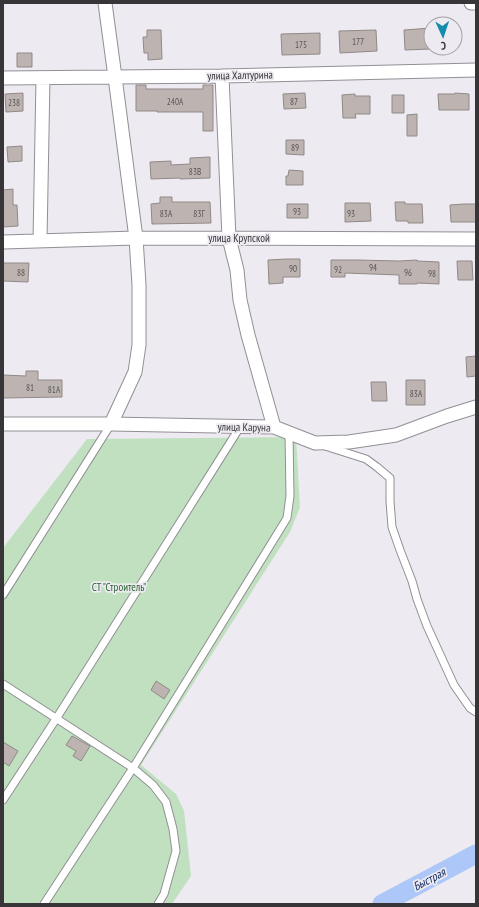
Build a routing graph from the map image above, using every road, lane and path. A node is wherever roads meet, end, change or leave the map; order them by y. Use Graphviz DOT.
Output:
graph roads {
  1 [pos="105,3"];
  2 [pos="471,3"];
  3 [pos="476,3"];
  4 [pos="476,70"];
  5 [pos="222,76"];
  6 [pos="115,77"];
  7 [pos="3,78"];
  8 [pos="43,78"];
  9 [pos="136,238"];
  10 [pos="230,238"];
  11 [pos="476,240"];
  12 [pos="40,241"];
  13 [pos="3,242"];
  14 [pos="476,407"];
  15 [pos="3,424"];
  16 [pos="111,424"];
  17 [pos="240,427"];
  18 [pos="274,427"];
  19 [pos="288,433"];
  20 [pos="315,443"];
  21 [pos="3,595"];
  22 [pos="3,684"];
  23 [pos="476,712"];
  24 [pos="56,719"];
  25 [pos="133,768"];
  26 [pos="3,800"];
  27 [pos="44,904"];
  28 [pos="158,904"];
  1 -- 6 [label="street"];
  2 -- 3 [label="street"];
  4 -- 5 [label="street, улица Халтурина"];
  5 -- 6 [label="street, улица Халтурина"];
  5 -- 10 [label="street"];
  6 -- 8 [label="street, улица Халтурина"];
  6 -- 9 [label="street"];
  7 -- 8 [label="street, улица Халтурина"];
  8 -- 12 [label="street"];
  9 -- 10 [label="street, улица Крупской"];
  9 -- 12 [label="street, улица Крупской"];
  9 -- 16 [label="street"];
  10 -- 11 [label="street, улица Крупской"];
  10 -- 18 [label="street"];
  12 -- 13 [label="street, улица Крупской"];
  14 -- 20 [label="street, улица Каруна"];
  15 -- 16 [label="street, улица Каруна"];
  16 -- 17 [label="street, улица Каруна"];
  16 -- 21 [label="lane"];
  17 -- 18 [label="street, улица Каруна"];
  17 -- 24 [label="lane"];
  18 -- 19 [label="street, улица Каруна"];
  19 -- 20 [label="street, улица Каруна"];
  19 -- 25 [label="lane"];
  20 -- 23 [label="lane"];
  22 -- 24 [label="lane"];
  24 -- 25 [label="lane"];
  24 -- 26 [label="lane"];
  25 -- 27 [label="lane"];
  25 -- 28 [label="lane"];
}
